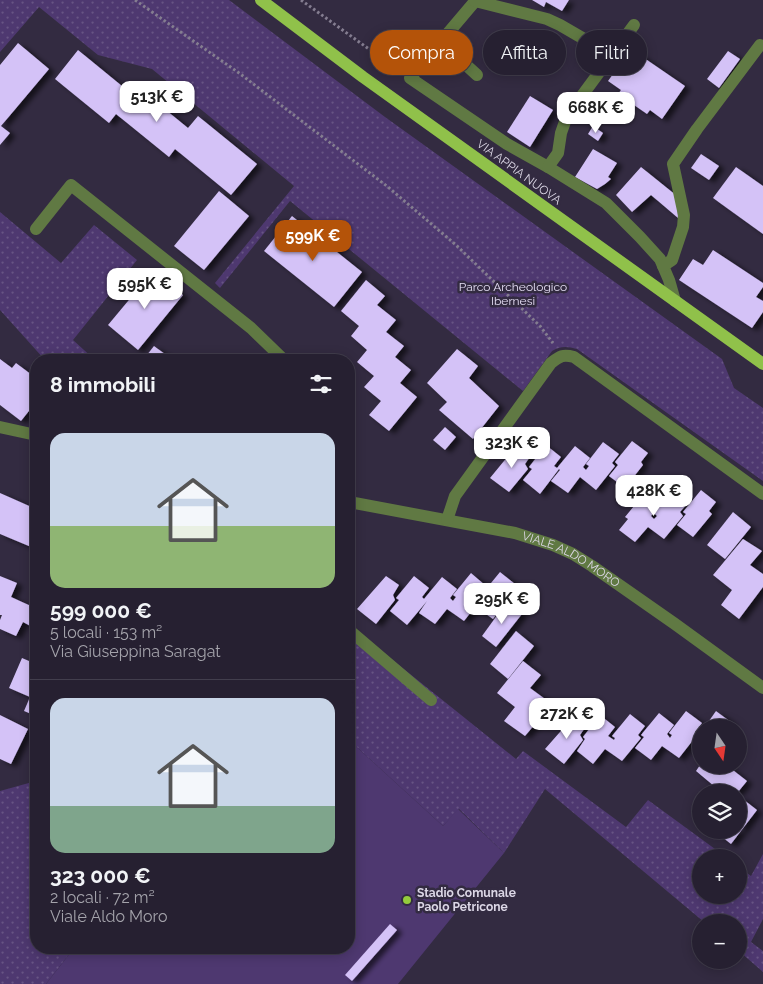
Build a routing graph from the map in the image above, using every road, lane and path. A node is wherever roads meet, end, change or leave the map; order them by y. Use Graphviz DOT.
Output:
graph roads {
  1 [pos="135,0"];
  2 [pos="261,0"];
  3 [pos="301,0"];
  4 [pos="476,0"];
  5 [pos="634,25"];
  6 [pos="451,30"];
  7 [pos="576,34"];
  8 [pos="760,45"];
  9 [pos="473,71"];
  10 [pos="413,75"];
  11 [pos="477,75"];
  12 [pos="410,78"];
  13 [pos="548,167"];
  14 [pos="36,229"];
  15 [pos="663,266"];
  16 [pos="675,301"];
  17 [pos="278,354"];
  18 [pos="562,356"];
  19 [pos="763,364"];
  20 [pos="0,427"];
  21 [pos="30,433"];
  22 [pos="763,494"];
  23 [pos="355,503"];
  24 [pos="447,520"];
  25 [pos="355,635"];
  26 [pos="763,688"];
  27 [pos="431,700"];
  1 -- 18 [label="path"];
  2 -- 16 [label="main road, VIA APPIA NUOVA"];
  3 -- 12 [label="path"];
  4 -- 6 [label="street"];
  4 -- 7 [label="street"];
  5 -- 13 [label="street"];
  8 -- 15 [label="street"];
  9 -- 11 [label="street"];
  10 -- 12 [label="street"];
  12 -- 13 [label="street"];
  13 -- 15 [label="street"];
  14 -- 17 [label="street"];
  15 -- 16 [label="street"];
  16 -- 19 [label="main road, VIA APPIA NUOVA"];
  18 -- 22 [label="street"];
  18 -- 24 [label="street"];
  20 -- 21 [label="street"];
  23 -- 24 [label="street, VIALE ALDO MORO"];
  24 -- 26 [label="street, VIALE ALDO MORO"];
  25 -- 27 [label="street"];
}
